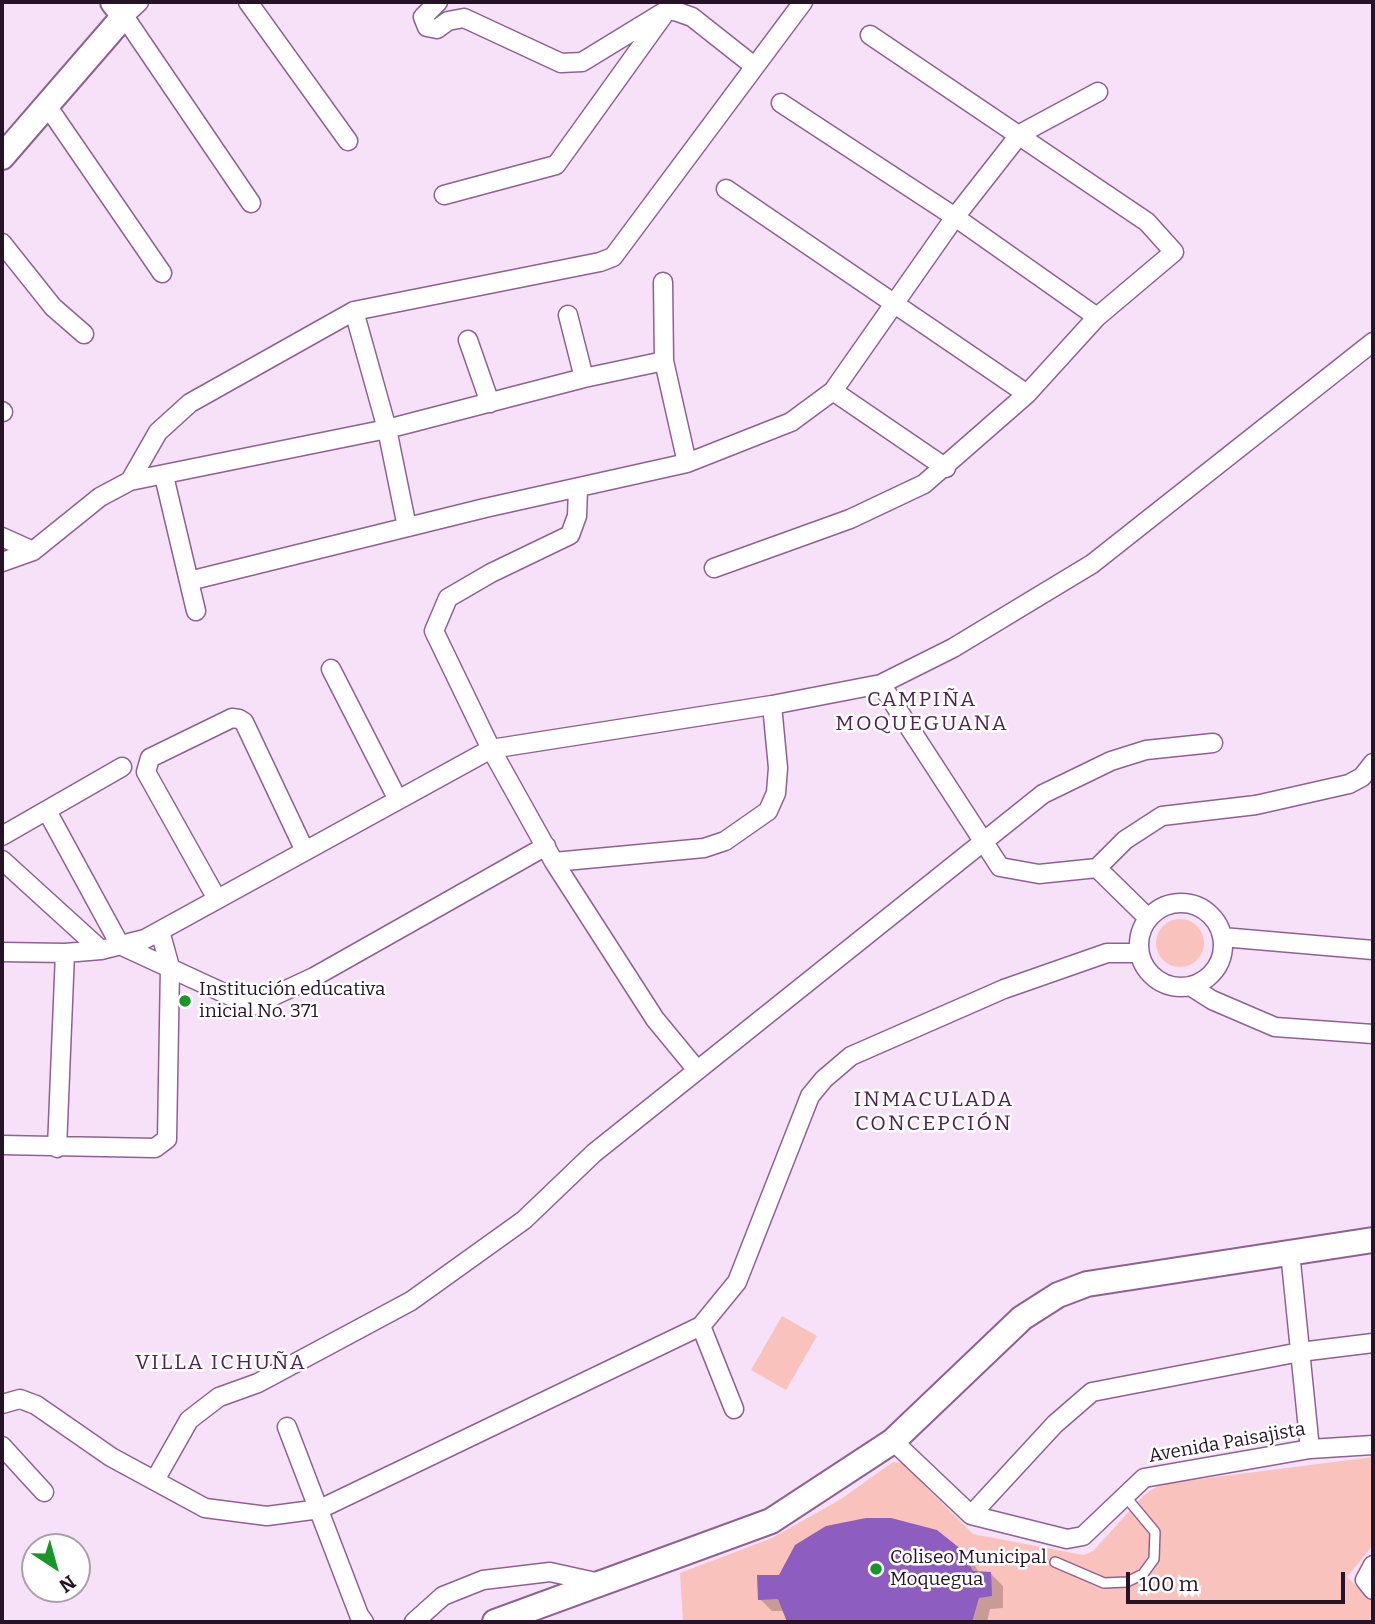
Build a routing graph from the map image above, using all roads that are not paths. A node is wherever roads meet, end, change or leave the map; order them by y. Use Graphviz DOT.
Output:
graph roads {
  1 [pos="248,2"];
  2 [pos="438,2"];
  3 [pos="803,2"];
  4 [pos="670,6"];
  5 [pos="125,7"];
  6 [pos="870,35"];
  7 [pos="754,66"];
  8 [pos="1098,92"];
  9 [pos="781,103"];
  10 [pos="48,107"];
  11 [pos="1020,134"];
  12 [pos="348,141"];
  13 [pos="2,157"];
  14 [pos="726,190"];
  15 [pos="444,195"];
  16 [pos="251,203"];
  17 [pos="955,217"];
  18 [pos="2,243"];
  19 [pos="162,273"];
  20 [pos="663,282"];
  21 [pos="895,304"];
  22 [pos="354,312"];
  23 [pos="568,315"];
  24 [pos="1097,317"];
  25 [pos="84,334"];
  26 [pos="468,340"];
  27 [pos="1373,342"];
  28 [pos="664,361"];
  29 [pos="584,378"];
  30 [pos="833,391"];
  31 [pos="1027,394"];
  32 [pos="490,403"];
  33 [pos="387,429"];
  34 [pos="687,463"];
  35 [pos="946,468"];
  36 [pos="164,476"];
  37 [pos="130,481"];
  38 [pos="578,488"];
  39 [pos="407,527"];
  40 [pos="2,537"];
  41 [pos="33,551"];
  42 [pos="2,562"];
  43 [pos="714,568"];
  44 [pos="189,581"];
  45 [pos="196,611"];
  46 [pos="331,669"];
  47 [pos="881,684"];
  48 [pos="772,705"];
  49 [pos="1213,743"];
  50 [pos="491,749"];
  51 [pos="1373,763"];
  52 [pos="122,767"];
  53 [pos="398,800"];
  54 [pos="47,811"];
  55 [pos="2,836"];
  56 [pos="981,841"];
  57 [pos="304,849"];
  58 [pos="550,854"];
  59 [pos="2,860"];
  60 [pos="1097,868"];
  61 [pos="217,899"];
  62 [pos="1149,918"];
  63 [pos="160,931"];
  64 [pos="1222,937"];
  65 [pos="120,946"];
  66 [pos="101,950"];
  67 [pos="1373,950"];
  68 [pos="2,952"];
  69 [pos="65,953"];
  70 [pos="1139,953"];
  71 [pos="170,967"];
  72 [pos="1190,986"];
  73 [pos="1373,1034"];
  74 [pos="697,1070"];
  75 [pos="2,1145"];
  76 [pos="57,1148"];
  77 [pos="1373,1240"];
  78 [pos="1290,1252"];
  79 [pos="701,1326"];
  80 [pos="1373,1343"];
  81 [pos="1300,1352"];
  82 [pos="2,1404"];
  83 [pos="734,1409"];
  84 [pos="287,1427"];
  85 [pos="893,1441"];
  86 [pos="1373,1445"];
  87 [pos="2,1446"];
  88 [pos="1310,1449"];
  89 [pos="155,1480"];
  90 [pos="44,1492"];
  91 [pos="1125,1496"];
  92 [pos="320,1509"];
  93 [pos="971,1515"];
  94 [pos="1055,1562"];
  95 [pos="600,1583"];
  96 [pos="364,1622"];
  97 [pos="414,1622"];
  98 [pos="495,1622"];
  1 -- 12 [label="street"];
  2 -- 4 [label="street"];
  3 -- 7 [label="street"];
  4 -- 7 [label="street"];
  4 -- 15 [label="street"];
  5 -- 10 [label="street"];
  5 -- 16 [label="street"];
  6 -- 11 [label="street"];
  7 -- 22 [label="street"];
  8 -- 11 [label="street"];
  9 -- 17 [label="street"];
  10 -- 13 [label="street"];
  10 -- 19 [label="street"];
  11 -- 17 [label="street"];
  11 -- 24 [label="street"];
  14 -- 21 [label="street"];
  17 -- 21 [label="street"];
  17 -- 24 [label="street"];
  18 -- 25 [label="street"];
  20 -- 28 [label="street"];
  21 -- 30 [label="street"];
  21 -- 31 [label="street"];
  22 -- 33 [label="street"];
  22 -- 37 [label="street"];
  23 -- 29 [label="street"];
  24 -- 31 [label="street"];
  26 -- 32 [label="street"];
  27 -- 47 [label="street"];
  28 -- 29 [label="street"];
  28 -- 34 [label="street"];
  29 -- 32 [label="street"];
  30 -- 34 [label="street"];
  30 -- 35 [label="street"];
  31 -- 35 [label="street"];
  32 -- 33 [label="street"];
  33 -- 36 [label="street"];
  33 -- 39 [label="street"];
  34 -- 38 [label="street"];
  35 -- 43 [label="street"];
  36 -- 37 [label="street"];
  36 -- 44 [label="street"];
  37 -- 41 [label="street"];
  38 -- 39 [label="street"];
  38 -- 50 [label="street"];
  39 -- 44 [label="street"];
  40 -- 41 [label="street"];
  41 -- 42 [label="street"];
  44 -- 45 [label="street"];
  46 -- 53 [label="street"];
  47 -- 48 [label="street"];
  47 -- 56 [label="street"];
  48 -- 50 [label="street"];
  48 -- 58 [label="street"];
  49 -- 56 [label="street"];
  50 -- 53 [label="street"];
  50 -- 58 [label="street"];
  51 -- 60 [label="street"];
  52 -- 54 [label="street"];
  53 -- 57 [label="street"];
  54 -- 55 [label="street"];
  54 -- 65 [label="street"];
  56 -- 60 [label="street"];
  56 -- 74 [label="street"];
  57 -- 61 [label="street"];
  57 -- 61 [label="street"];
  58 -- 71 [label="street"];
  58 -- 74 [label="street"];
  59 -- 66 [label="street"];
  60 -- 62 [label="street"];
  61 -- 63 [label="street"];
  62 -- 64 [label="street"];
  62 -- 70 [label="street"];
  63 -- 65 [label="street"];
  63 -- 71 [label="street"];
  64 -- 67 [label="street"];
  64 -- 72 [label="street"];
  65 -- 66 [label="street"];
  65 -- 71 [label="street"];
  66 -- 69 [label="street"];
  68 -- 69 [label="street"];
  69 -- 76 [label="street"];
  70 -- 72 [label="street"];
  70 -- 79 [label="street"];
  71 -- 76 [label="street"];
  72 -- 73 [label="street"];
  74 -- 89 [label="street"];
  75 -- 76 [label="street"];
  77 -- 78 [label="street"];
  78 -- 81 [label="street"];
  78 -- 85 [label="street"];
  79 -- 83 [label="street"];
  79 -- 92 [label="street"];
  80 -- 81 [label="street"];
  81 -- 88 [label="street"];
  81 -- 93 [label="street"];
  82 -- 89 [label="street"];
  84 -- 92 [label="street"];
  85 -- 93 [label="street, Avenida Paisajista"];
  85 -- 95 [label="street"];
  86 -- 88 [label="street, Avenida Paisajista"];
  87 -- 90 [label="street"];
  88 -- 91 [label="street, Avenida Paisajista"];
  89 -- 92 [label="street"];
  91 -- 93 [label="street, Avenida Paisajista"];
  91 -- 94 [label="lane"];
  92 -- 96 [label="street"];
  95 -- 97 [label="street"];
  95 -- 98 [label="street"];
}
